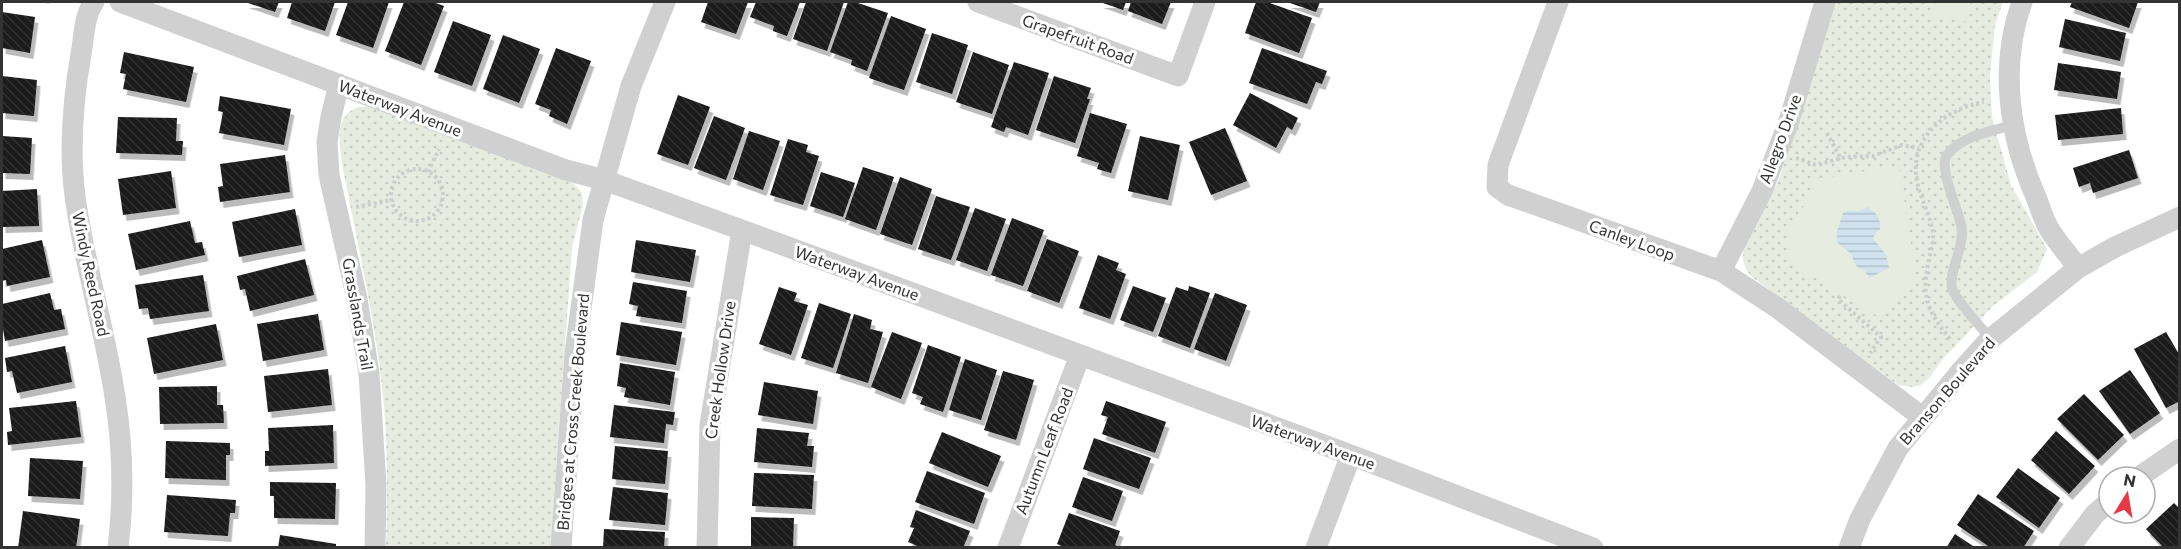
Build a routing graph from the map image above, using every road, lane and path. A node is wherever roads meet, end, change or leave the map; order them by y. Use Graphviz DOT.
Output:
graph roads {
  1 [pos="94,2"];
  2 [pos="120,2"];
  3 [pos="665,2"];
  4 [pos="978,2"];
  5 [pos="1205,2"];
  6 [pos="1558,2"];
  7 [pos="1825,2"];
  8 [pos="2022,2"];
  9 [pos="339,84"];
  10 [pos="1984,102"];
  11 [pos="2013,125"];
  12 [pos="1827,133"];
  13 [pos="1919,148"];
  14 [pos="439,149"];
  15 [pos="1795,158"];
  16 [pos="1841,159"];
  17 [pos="428,172"];
  18 [pos="604,180"];
  19 [pos="392,200"];
  20 [pos="356,207"];
  21 [pos="2180,218"];
  22 [pos="742,230"];
  23 [pos="2078,268"];
  24 [pos="1721,271"];
  25 [pos="1840,296"];
  26 [pos="1950,339"];
  27 [pos="1991,339"];
  28 [pos="1870,353"];
  29 [pos="1080,355"];
  30 [pos="1922,417"];
  31 [pos="2180,449"];
  32 [pos="1350,455"];
  33 [pos="2157,465"];
  34 [pos="2097,512"];
  35 [pos="118,548"];
  36 [pos="375,548"];
  37 [pos="561,548"];
  38 [pos="707,548"];
  39 [pos="1008,548"];
  40 [pos="1316,548"];
  41 [pos="1593,548"];
  42 [pos="1849,548"];
  43 [pos="2069,548"];
  1 -- 35 [label="street, Windy Reed Road"];
  2 -- 9 [label="street, Waterway Avenue"];
  3 -- 18 [label="street, Bridges at Cross Creek Boulevard"];
  4 -- 5 [label="street, Grapefruit Road"];
  6 -- 24 [label="street, Canley Loop"];
  7 -- 24 [label="street, Allegro Drive"];
  8 -- 11 [label="street"];
  9 -- 18 [label="street, Waterway Avenue"];
  9 -- 36 [label="street, Grasslands Trail"];
  10 -- 13 [label="path"];
  11 -- 23 [label="street"];
  11 -- 27 [label="lane"];
  12 -- 16 [label="path"];
  13 -- 16 [label="path"];
  13 -- 26 [label="path"];
  14 -- 17 [label="path"];
  15 -- 16 [label="path"];
  17 -- 19 [label="path"];
  17 -- 19 [label="path"];
  18 -- 22 [label="street, Waterway Avenue"];
  18 -- 37 [label="street, Bridges at Cross Creek Boulevard"];
  19 -- 20 [label="path"];
  21 -- 23 [label="street, Branson Boulevard"];
  22 -- 29 [label="street, Waterway Avenue"];
  22 -- 38 [label="street, Creek Hollow Drive"];
  23 -- 27 [label="street, Branson Boulevard"];
  24 -- 30 [label="street, Canley Loop"];
  25 -- 28 [label="path"];
  27 -- 30 [label="street, Branson Boulevard"];
  29 -- 32 [label="street, Waterway Avenue"];
  29 -- 39 [label="street, Autumn Leaf Road"];
  30 -- 42 [label="street, Branson Boulevard"];
  31 -- 33 [label="street"];
  32 -- 40 [label="street"];
  32 -- 41 [label="street, Waterway Avenue"];
  34 -- 43 [label="street"];
}
